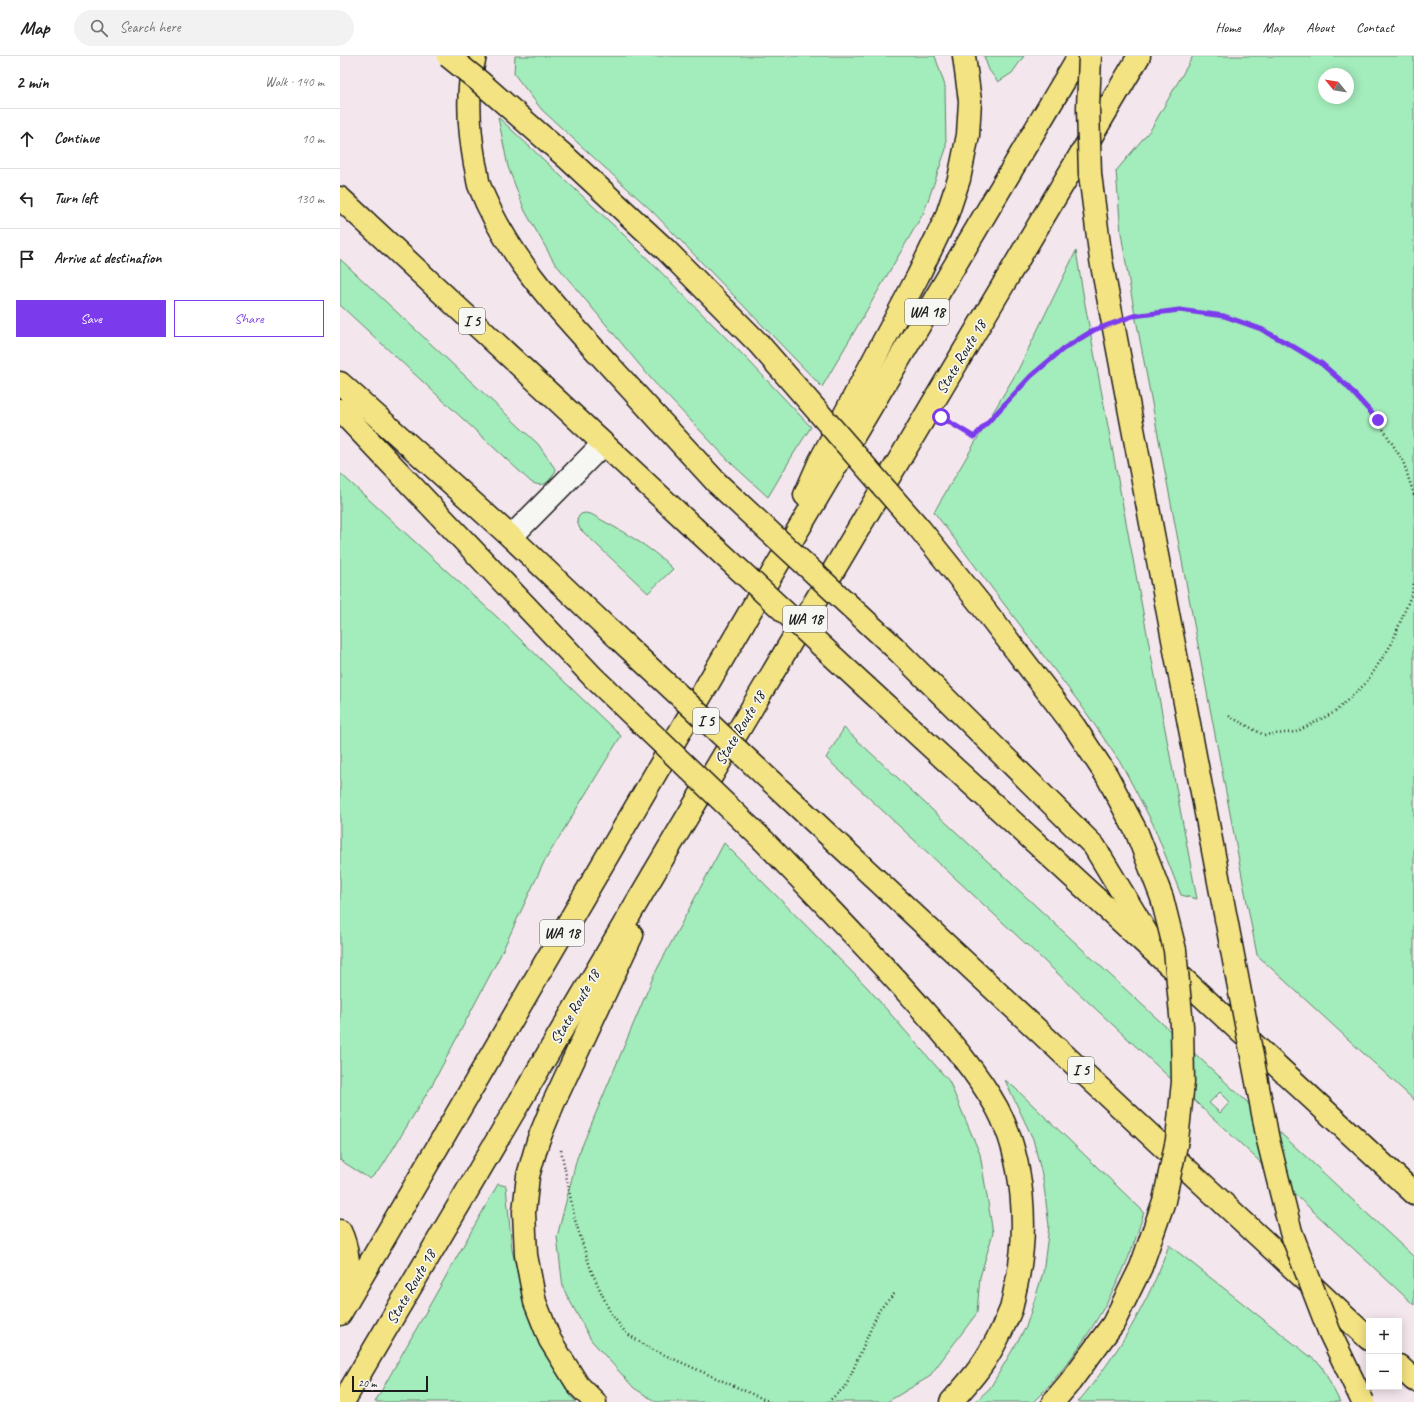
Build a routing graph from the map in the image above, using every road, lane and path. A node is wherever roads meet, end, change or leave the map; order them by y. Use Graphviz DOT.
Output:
graph roads {
  1 [pos="448,56"];
  2 [pos="474,56"];
  3 [pos="964,56"];
  4 [pos="1079,56"];
  5 [pos="1090,56"];
  6 [pos="1139,56"];
  7 [pos="340,198"];
  8 [pos="1133,316"];
  9 [pos="1094,330"];
  10 [pos="340,383"];
  11 [pos="340,410"];
  12 [pos="930,410"];
  13 [pos="603,444"];
  14 [pos="1414,495"];
  15 [pos="511,538"];
  16 [pos="776,567"];
  17 [pos="1414,582"];
  18 [pos="1229,716"];
  19 [pos="680,828"];
  20 [pos="1162,959"];
  21 [pos="560,1143"];
  22 [pos="1414,1193"];
  23 [pos="340,1231"];
  24 [pos="896,1292"];
  25 [pos="344,1306"];
  26 [pos="1366,1335"];
  27 [pos="1402,1369"];
  28 [pos="1414,1380"];
  29 [pos="343,1402"];
  30 [pos="596,1402"];
  31 [pos="770,1402"];
  32 [pos="828,1402"];
  33 [pos="951,1402"];
  34 [pos="1053,1402"];
  35 [pos="1363,1402"];
  1 -- 34 [label="highway, bridge"];
  2 -- 20 [label="highway, bridge"];
  3 -- 16 [label="highway"];
  4 -- 16 [label="highway, WA 18"];
  5 -- 35 [label="highway, bridge"];
  6 -- 12 [label="highway, State Route 18 / WA 18"];
  7 -- 13 [label="highway, I 5"];
  8 -- 14 [label="path"];
  9 -- 12 [label="path"];
  10 -- 15 [label="highway, I 5"];
  11 -- 33 [label="highway, bridge"];
  12 -- 19 [label="highway, State Route 18 / WA 18"];
  13 -- 15 [label="lane"];
  13 -- 20 [label="highway, I 5, bridge"];
  15 -- 26 [label="highway, I 5, bridge"];
  16 -- 25 [label="highway, WA 18"];
  17 -- 18 [label="path"];
  19 -- 29 [label="highway, State Route 18 / WA 18"];
  19 -- 30 [label="highway"];
  20 -- 22 [label="highway, I 5"];
  21 -- 31 [label="path"];
  23 -- 25 [label="highway"];
  24 -- 32 [label="path"];
  27 -- 28 [label="highway"];
}
